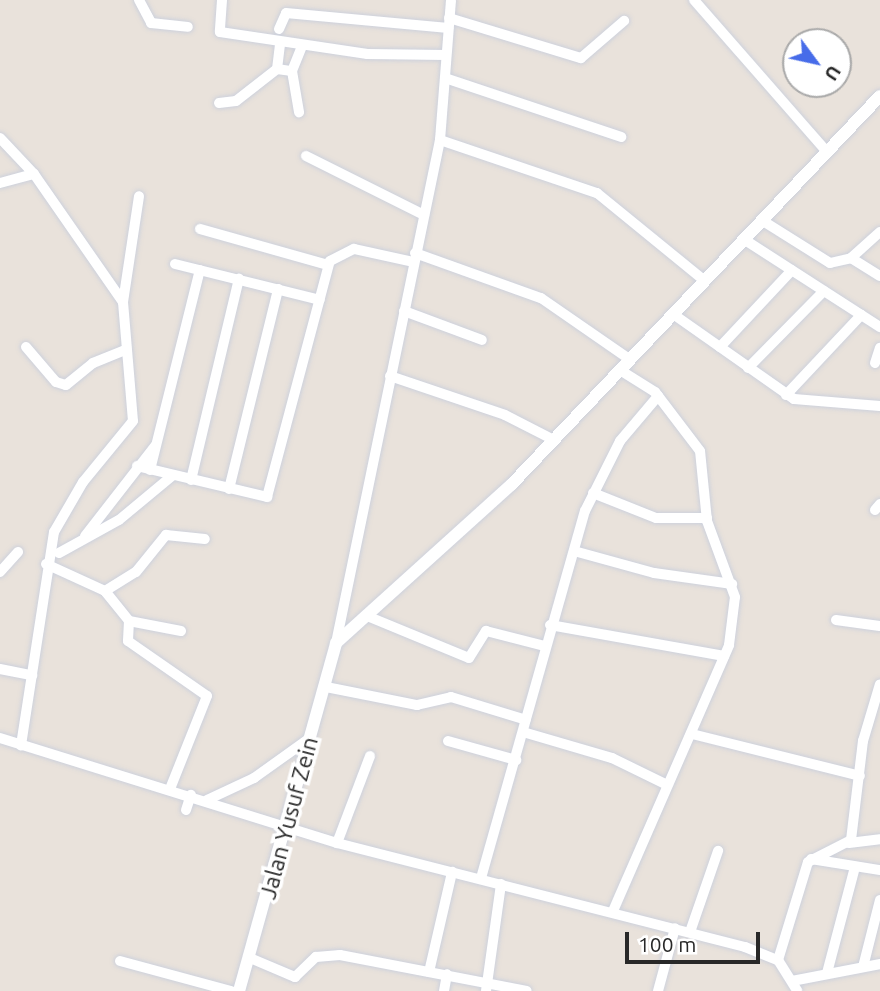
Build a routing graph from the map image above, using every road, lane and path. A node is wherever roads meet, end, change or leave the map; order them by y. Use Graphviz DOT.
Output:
graph roads {
  1 [pos="139,0"];
  2 [pos="222,0"];
  3 [pos="451,0"];
  4 [pos="694,0"];
  5 [pos="624,21"];
  6 [pos="449,23"];
  7 [pos="188,27"];
  8 [pos="279,29"];
  9 [pos="280,44"];
  10 [pos="302,46"];
  11 [pos="446,55"];
  12 [pos="277,69"];
  13 [pos="292,71"];
  14 [pos="445,78"];
  15 [pos="880,96"];
  16 [pos="219,103"];
  17 [pos="299,112"];
  18 [pos="621,137"];
  19 [pos="0,138"];
  20 [pos="440,140"];
  21 [pos="827,152"];
  22 [pos="306,156"];
  23 [pos="34,174"];
  24 [pos="0,183"];
  25 [pos="139,196"];
  26 [pos="424,215"];
  27 [pos="763,221"];
  28 [pos="200,229"];
  29 [pos="880,232"];
  30 [pos="745,240"];
  31 [pos="414,258"];
  32 [pos="851,258"];
  33 [pos="175,264"];
  34 [pos="328,265"];
  35 [pos="200,270"];
  36 [pos="792,270"];
  37 [pos="880,276"];
  38 [pos="239,279"];
  39 [pos="705,281"];
  40 [pos="278,289"];
  41 [pos="824,291"];
  42 [pos="320,300"];
  43 [pos="123,302"];
  44 [pos="404,312"];
  45 [pos="673,314"];
  46 [pos="861,315"];
  47 [pos="880,327"];
  48 [pos="482,340"];
  49 [pos="26,347"];
  50 [pos="720,347"];
  51 [pos="880,348"];
  52 [pos="125,350"];
  53 [pos="629,359"];
  54 [pos="875,363"];
  55 [pos="748,368"];
  56 [pos="620,370"];
  57 [pos="390,376"];
  58 [pos="786,395"];
  59 [pos="658,397"];
  60 [pos="880,406"];
  61 [pos="552,439"];
  62 [pos="156,445"];
  63 [pos="136,466"];
  64 [pos="150,470"];
  65 [pos="172,476"];
  66 [pos="191,480"];
  67 [pos="229,489"];
  68 [pos="593,493"];
  69 [pos="707,518"];
  70 [pos="82,540"];
  71 [pos="205,540"];
  72 [pos="574,551"];
  73 [pos="18,552"];
  74 [pos="59,552"];
  75 [pos="46,564"];
  76 [pos="0,572"];
  77 [pos="732,584"];
  78 [pos="105,591"];
  79 [pos="368,616"];
  80 [pos="836,620"];
  81 [pos="129,621"];
  82 [pos="550,625"];
  83 [pos="880,626"];
  84 [pos="181,631"];
  85 [pos="336,643"];
  86 [pos="545,646"];
  87 [pos="724,656"];
  88 [pos="0,669"];
  89 [pos="32,675"];
  90 [pos="880,684"];
  91 [pos="326,687"];
  92 [pos="876,709"];
  93 [pos="526,720"];
  94 [pos="523,732"];
  95 [pos="692,734"];
  96 [pos="311,737"];
  97 [pos="0,738"];
  98 [pos="448,741"];
  99 [pos="21,745"];
  100 [pos="370,756"];
  101 [pos="516,760"];
  102 [pos="860,776"];
  103 [pos="667,785"];
  104 [pos="170,789"];
  105 [pos="191,795"];
  106 [pos="207,800"];
  107 [pos="186,810"];
  108 [pos="288,828"];
  109 [pos="880,839"];
  110 [pos="337,843"];
  111 [pos="849,843"];
  112 [pos="718,851"];
  113 [pos="811,859"];
  114 [pos="855,867"];
  115 [pos="880,870"];
  116 [pos="452,872"];
  117 [pos="481,878"];
  118 [pos="501,884"];
  119 [pos="880,900"];
  120 [pos="612,911"];
  121 [pos="675,928"];
  122 [pos="690,932"];
  123 [pos="250,958"];
  124 [pos="778,960"];
  125 [pos="120,961"];
  126 [pos="880,964"];
  127 [pos="863,967"];
  128 [pos="429,972"];
  129 [pos="827,973"];
  130 [pos="447,974"];
  131 [pos="486,978"];
  132 [pos="792,981"];
  133 [pos="231,991"];
  134 [pos="239,991"];
  135 [pos="444,991"];
  136 [pos="486,991"];
  137 [pos="527,991"];
  138 [pos="658,991"];
  139 [pos="797,991"];
  1 -- 7 [label="street"];
  2 -- 9 [label="street"];
  3 -- 6 [label="street"];
  4 -- 21 [label="street"];
  5 -- 6 [label="street"];
  6 -- 8 [label="street"];
  6 -- 11 [label="street"];
  9 -- 10 [label="street"];
  9 -- 12 [label="street"];
  10 -- 11 [label="street"];
  10 -- 13 [label="street"];
  11 -- 14 [label="street"];
  12 -- 13 [label="street"];
  12 -- 16 [label="street"];
  13 -- 17 [label="street"];
  14 -- 18 [label="street"];
  14 -- 20 [label="street"];
  15 -- 21 [label="street"];
  19 -- 23 [label="street"];
  20 -- 26 [label="street"];
  20 -- 39 [label="street"];
  21 -- 27 [label="street"];
  22 -- 26 [label="street"];
  23 -- 24 [label="street"];
  23 -- 43 [label="street"];
  25 -- 43 [label="street"];
  26 -- 31 [label="street"];
  27 -- 30 [label="street"];
  27 -- 32 [label="street"];
  28 -- 34 [label="street"];
  29 -- 32 [label="street"];
  30 -- 36 [label="street"];
  30 -- 39 [label="street"];
  31 -- 34 [label="street"];
  31 -- 44 [label="street"];
  31 -- 53 [label="street"];
  32 -- 37 [label="street"];
  33 -- 35 [label="street"];
  34 -- 42 [label="street"];
  35 -- 38 [label="street"];
  35 -- 62 [label="street"];
  36 -- 41 [label="street"];
  36 -- 50 [label="street"];
  38 -- 40 [label="street"];
  38 -- 66 [label="street"];
  39 -- 45 [label="street"];
  40 -- 42 [label="street"];
  40 -- 67 [label="street"];
  41 -- 46 [label="street"];
  41 -- 55 [label="street"];
  42 -- 67 [label="street"];
  43 -- 52 [label="street"];
  44 -- 48 [label="street"];
  44 -- 57 [label="street"];
  45 -- 50 [label="street"];
  45 -- 53 [label="street"];
  46 -- 47 [label="street"];
  46 -- 58 [label="street"];
  49 -- 52 [label="street"];
  50 -- 55 [label="street"];
  51 -- 54 [label="street"];
  52 -- 75 [label="street"];
  53 -- 56 [label="street"];
  55 -- 58 [label="street"];
  56 -- 59 [label="street"];
  56 -- 61 [label="street"];
  57 -- 61 [label="street"];
  57 -- 85 [label="street"];
  58 -- 60 [label="street"];
  59 -- 68 [label="street"];
  59 -- 69 [label="street"];
  61 -- 79 [label="street"];
  62 -- 63 [label="street"];
  62 -- 64 [label="street"];
  63 -- 64 [label="street"];
  63 -- 70 [label="street"];
  64 -- 65 [label="street"];
  65 -- 66 [label="street"];
  65 -- 70 [label="street"];
  66 -- 67 [label="street"];
  68 -- 69 [label="street"];
  68 -- 72 [label="street"];
  69 -- 77 [label="street"];
  70 -- 74 [label="street"];
  71 -- 78 [label="street"];
  72 -- 77 [label="street"];
  72 -- 82 [label="street"];
  73 -- 76 [label="street"];
  75 -- 78 [label="street"];
  75 -- 89 [label="street"];
  77 -- 87 [label="street"];
  78 -- 81 [label="street"];
  79 -- 85 [label="street"];
  79 -- 86 [label="street"];
  80 -- 83 [label="street"];
  81 -- 84 [label="street"];
  81 -- 104 [label="street"];
  82 -- 86 [label="street"];
  82 -- 87 [label="street"];
  85 -- 91 [label="street, Jalan Yusuf Zein"];
  86 -- 93 [label="street"];
  87 -- 95 [label="street"];
  88 -- 89 [label="street"];
  89 -- 99 [label="street"];
  90 -- 92 [label="street"];
  91 -- 93 [label="street"];
  91 -- 96 [label="street, Jalan Yusuf Zein"];
  92 -- 102 [label="street"];
  93 -- 94 [label="street"];
  94 -- 101 [label="street"];
  94 -- 103 [label="street"];
  95 -- 102 [label="street"];
  95 -- 103 [label="street"];
  96 -- 106 [label="street"];
  96 -- 108 [label="street, Jalan Yusuf Zein"];
  97 -- 99 [label="street"];
  98 -- 101 [label="street"];
  99 -- 104 [label="street"];
  100 -- 110 [label="street"];
  101 -- 117 [label="street"];
  102 -- 111 [label="street"];
  103 -- 120 [label="street"];
  104 -- 105 [label="street"];
  105 -- 106 [label="street"];
  105 -- 107 [label="street"];
  106 -- 108 [label="street"];
  108 -- 110 [label="street"];
  108 -- 123 [label="street, Jalan Yusuf Zein"];
  109 -- 111 [label="street"];
  110 -- 116 [label="street"];
  111 -- 113 [label="street"];
  112 -- 122 [label="street"];
  113 -- 114 [label="street"];
  113 -- 124 [label="street"];
  114 -- 115 [label="street"];
  114 -- 129 [label="street"];
  116 -- 117 [label="street"];
  116 -- 128 [label="street"];
  117 -- 118 [label="street"];
  118 -- 120 [label="street"];
  118 -- 131 [label="street"];
  119 -- 127 [label="street"];
  120 -- 121 [label="street"];
  121 -- 122 [label="street"];
  121 -- 138 [label="street"];
  122 -- 124 [label="street"];
  123 -- 128 [label="street"];
  123 -- 134 [label="street, Jalan Yusuf Zein"];
  124 -- 132 [label="street"];
  125 -- 133 [label="street"];
  126 -- 127 [label="street"];
  127 -- 129 [label="street"];
  128 -- 130 [label="street"];
  129 -- 132 [label="street"];
  130 -- 131 [label="street"];
  130 -- 135 [label="street"];
  131 -- 136 [label="street"];
  131 -- 137 [label="street"];
  132 -- 139 [label="street"];
}
